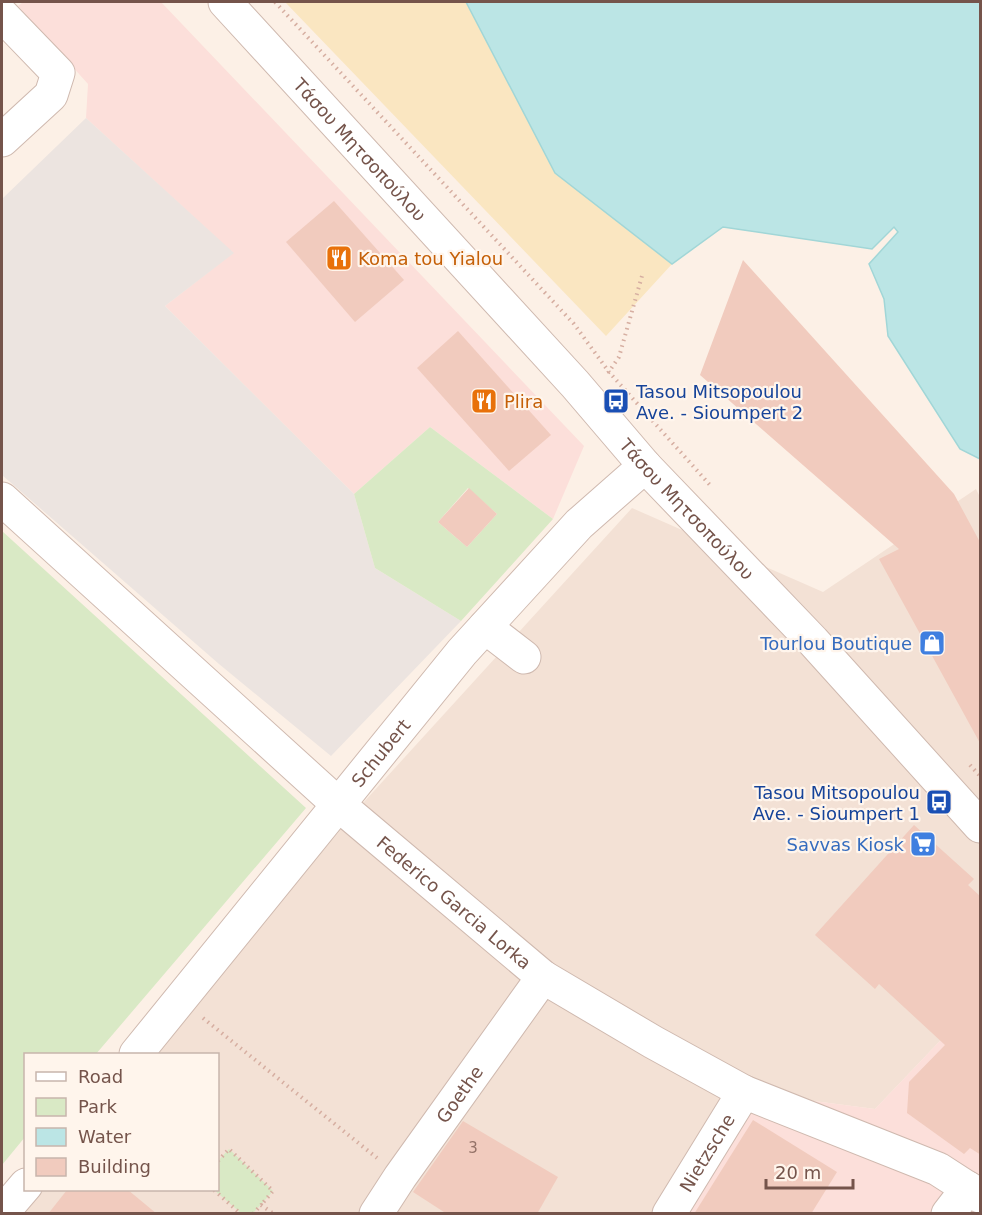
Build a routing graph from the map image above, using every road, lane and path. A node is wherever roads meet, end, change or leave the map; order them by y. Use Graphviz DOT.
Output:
graph roads {
  1 [pos="225,2"];
  2 [pos="275,2"];
  3 [pos="2,15"];
  4 [pos="2,140"];
  5 [pos="642,276"];
  6 [pos="619,357"];
  7 [pos="645,466"];
  8 [pos="711,486"];
  9 [pos="2,499"];
  10 [pos="485,627"];
  11 [pos="524,657"];
  12 [pos="965,759"];
  13 [pos="981,776"];
  14 [pos="339,805"];
  15 [pos="981,826"];
  16 [pos="543,976"];
  17 [pos="181,1001"];
  18 [pos="137,1053"];
  19 [pos="744,1092"];
  20 [pos="219,1160"];
  21 [pos="400,1177"];
  22 [pos="24,1187"];
  23 [pos="215,1191"];
  24 [pos="974,1192"];
  25 [pos="261,1205"];
  26 [pos="2,1213"];
  27 [pos="241,1214"];
  28 [pos="253,1214"];
  29 [pos="274,1214"];
  30 [pos="376,1214"];
  31 [pos="669,1214"];
  32 [pos="948,1214"];
  1 -- 7 [label="street, Τάσου Μητσοπούλου"];
  2 -- 8 [label="path"];
  3 -- 4 [label="street"];
  5 -- 6 [label="path"];
  7 -- 10 [label="street, Schubert"];
  7 -- 15 [label="street, Τάσου Μητσοπούλου"];
  9 -- 14 [label="street, Federico Garcia Lorka"];
  10 -- 11 [label="street"];
  10 -- 14 [label="street, Schubert"];
  12 -- 13 [label="path"];
  14 -- 16 [label="street, Federico Garcia Lorka"];
  14 -- 17 [label="street, Schubert"];
  16 -- 19 [label="street, Federico Garcia Lorka"];
  16 -- 21 [label="street, Goethe"];
  17 -- 18 [label="street, Schubert"];
  17 -- 21 [label="path"];
  19 -- 24 [label="street, Federico Garcia Lorka"];
  19 -- 31 [label="street, Nietzsche"];
  20 -- 25 [label="path"];
  21 -- 30 [label="street, Goethe"];
  22 -- 26 [label="street"];
  23 -- 27 [label="path"];
  24 -- 32 [label="street"];
  25 -- 28 [label="path"];
  25 -- 29 [label="path"];
}
